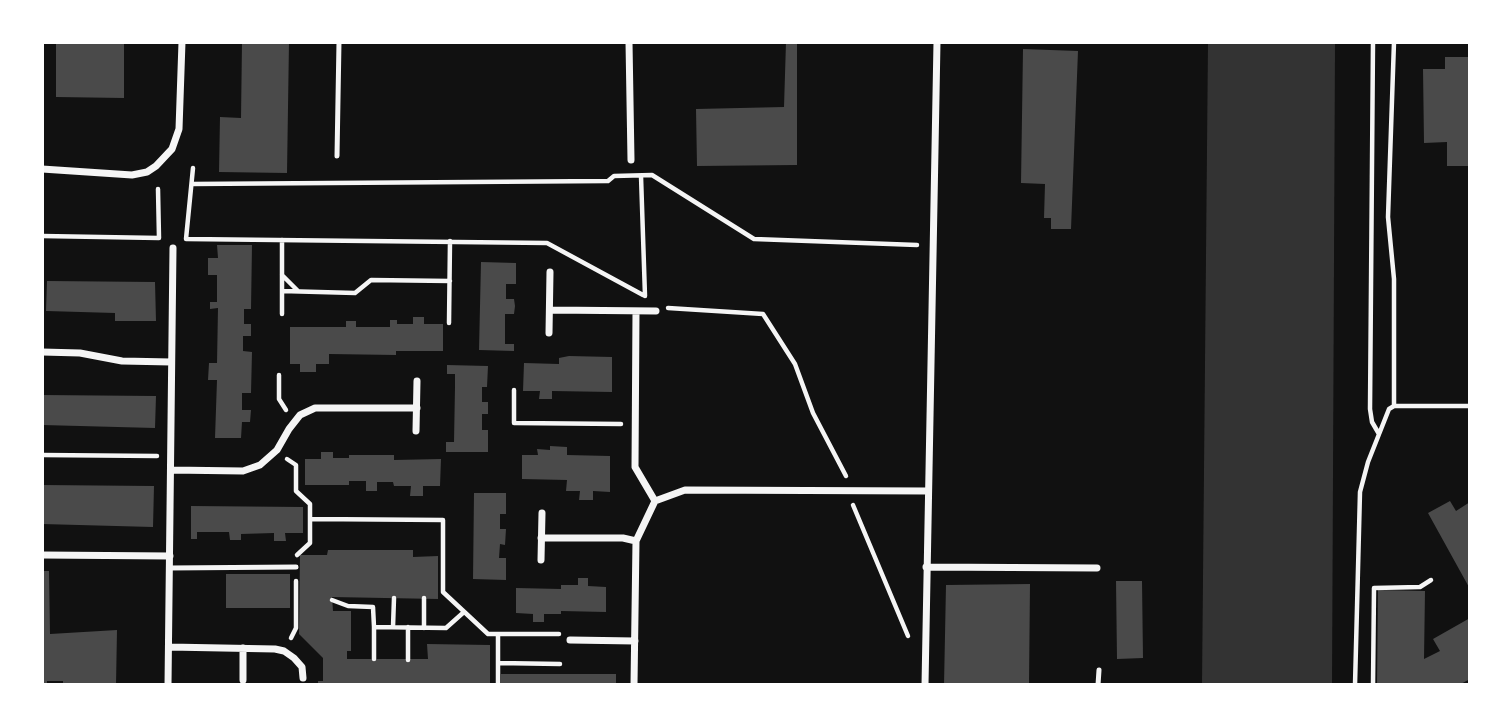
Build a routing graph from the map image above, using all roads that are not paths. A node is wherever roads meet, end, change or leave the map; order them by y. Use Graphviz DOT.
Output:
graph roads {
  1 [pos="182,42"];
  2 [pos="339,42"];
  3 [pos="629,42"];
  4 [pos="937,42"];
  5 [pos="337,156"];
  6 [pos="631,160"];
  7 [pos="42,169"];
  8 [pos="173,248"];
  9 [pos="550,272"];
  10 [pos="550,310"];
  11 [pos="636,311"];
  12 [pos="656,311"];
  13 [pos="549,332"];
  14 [pos="42,352"];
  15 [pos="171,362"];
  16 [pos="417,381"];
  17 [pos="416,408"];
  18 [pos="416,431"];
  19 [pos="171,470"];
  20 [pos="928,491"];
  21 [pos="655,501"];
  22 [pos="542,513"];
  23 [pos="541,538"];
  24 [pos="636,541"];
  25 [pos="42,555"];
  26 [pos="170,556"];
  27 [pos="541,560"];
  28 [pos="296,567"];
  29 [pos="926,567"];
  30 [pos="169,568"];
  31 [pos="1097,568"];
  32 [pos="570,640"];
  33 [pos="635,640"];
  34 [pos="169,647"];
  35 [pos="243,648"];
  36 [pos="1098,670"];
  37 [pos="303,678"];
  38 [pos="243,680"];
  39 [pos="168,685"];
  40 [pos="634,685"];
  41 [pos="925,685"];
  42 [pos="1098,685"];
  1 -- 7 [label="street"];
  2 -- 5 [label="lane"];
  3 -- 6 [label="street"];
  4 -- 20 [label="street"];
  8 -- 15 [label="street"];
  9 -- 10 [label="street"];
  10 -- 11 [label="street"];
  10 -- 13 [label="street"];
  11 -- 12 [label="street"];
  11 -- 21 [label="street"];
  14 -- 15 [label="street"];
  15 -- 19 [label="street"];
  16 -- 17 [label="street"];
  17 -- 18 [label="street"];
  17 -- 19 [label="street"];
  19 -- 26 [label="street"];
  20 -- 21 [label="street"];
  20 -- 29 [label="street"];
  21 -- 24 [label="street"];
  22 -- 23 [label="street"];
  23 -- 24 [label="street"];
  23 -- 27 [label="street"];
  24 -- 33 [label="street"];
  25 -- 26 [label="street"];
  26 -- 30 [label="street"];
  28 -- 30 [label="lane"];
  29 -- 31 [label="street"];
  29 -- 41 [label="street"];
  30 -- 34 [label="street"];
  32 -- 33 [label="street"];
  33 -- 40 [label="street"];
  34 -- 35 [label="street"];
  34 -- 39 [label="street"];
  35 -- 37 [label="street"];
  35 -- 38 [label="street"];
  36 -- 42 [label="lane"];
}
